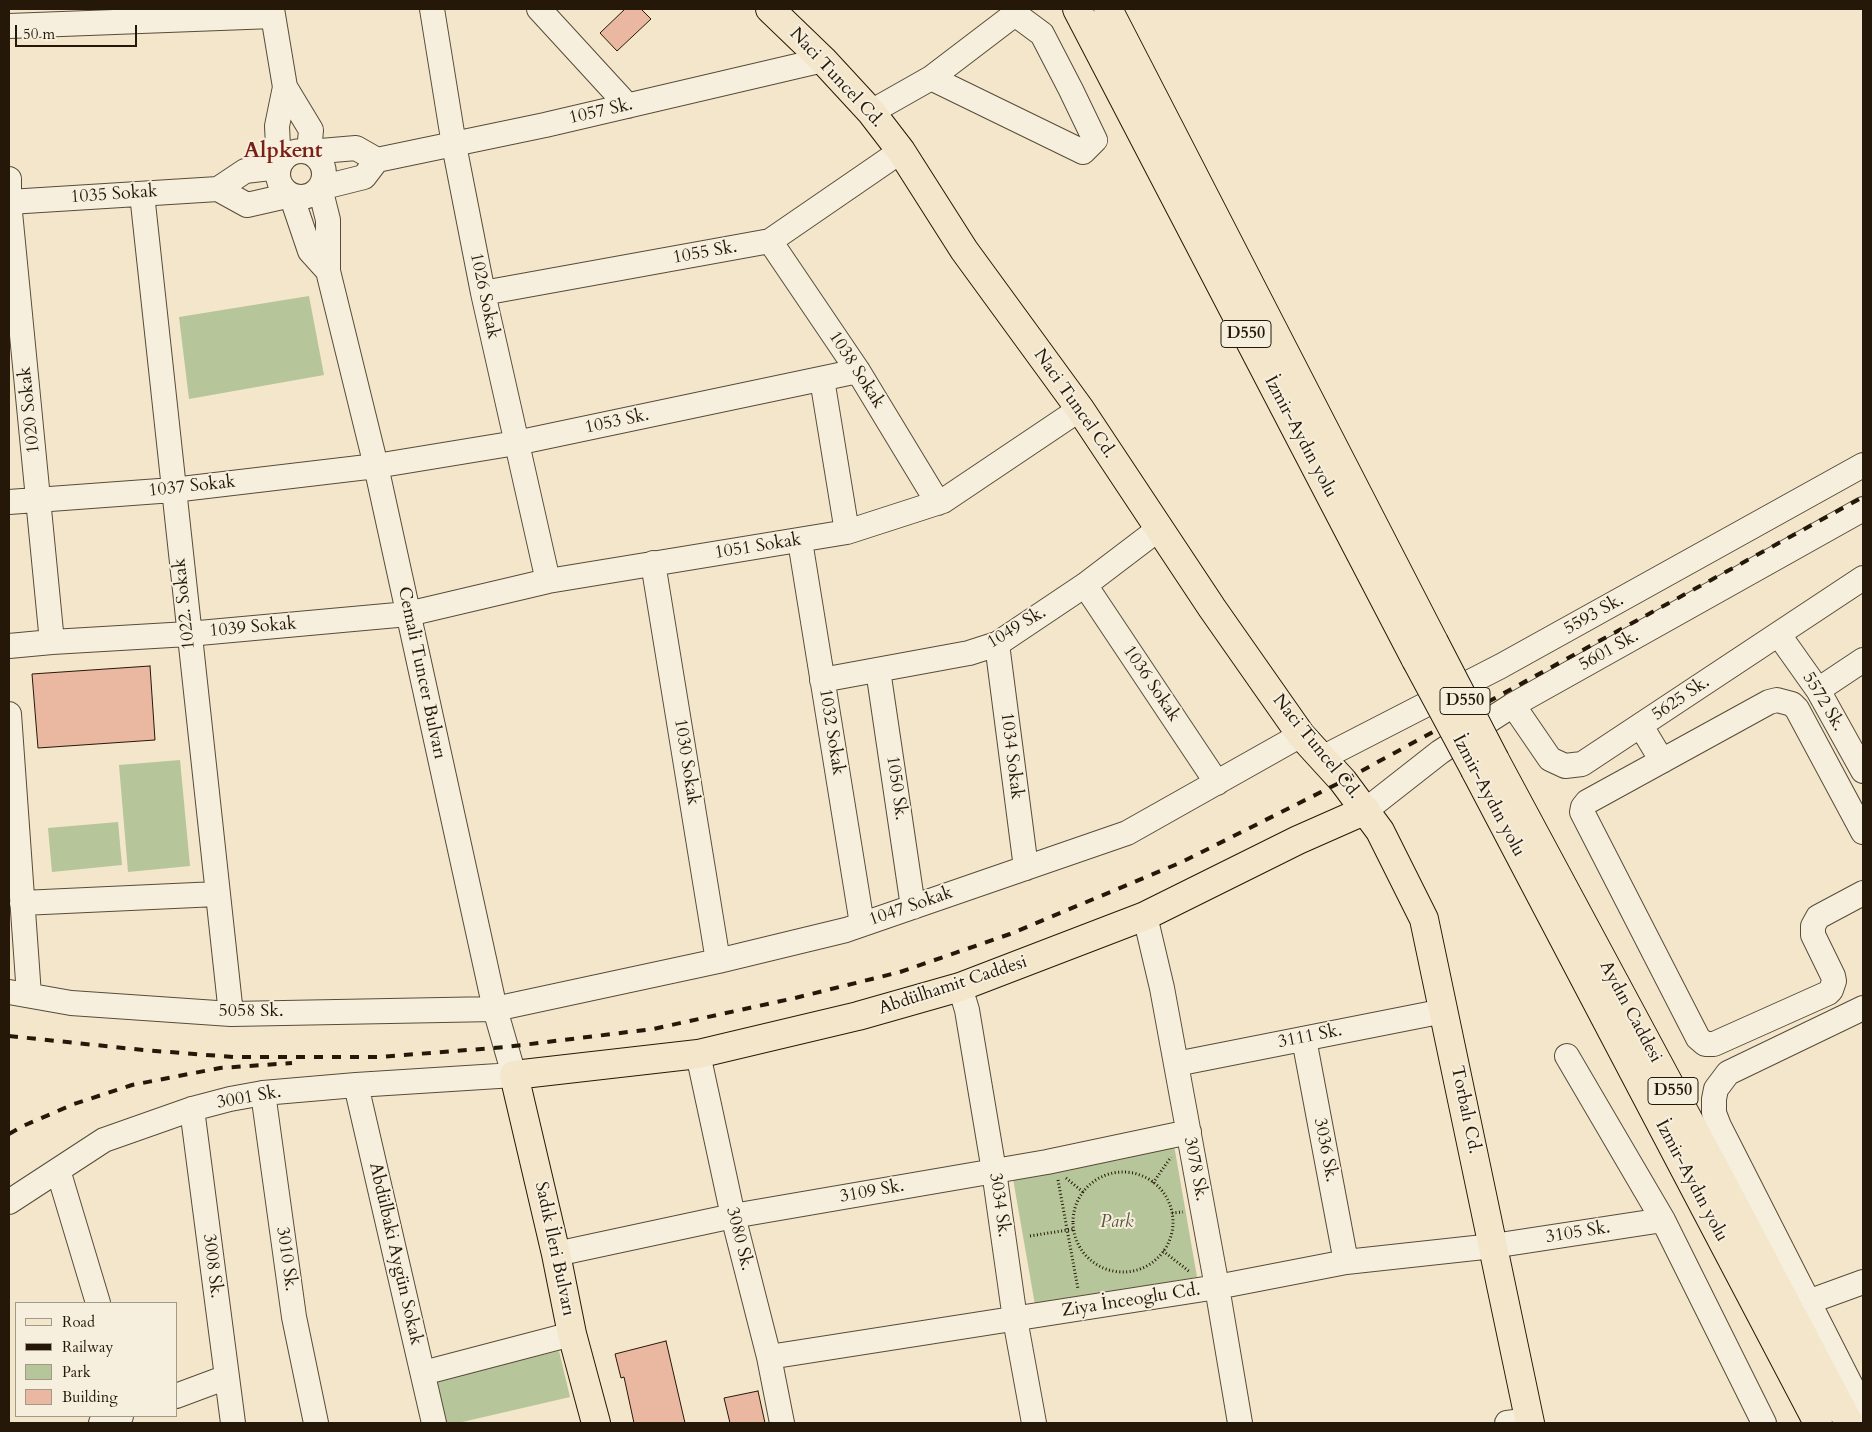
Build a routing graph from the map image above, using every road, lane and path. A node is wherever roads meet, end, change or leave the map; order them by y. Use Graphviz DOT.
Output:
graph roads {
  1 [pos="432,9"];
  2 [pos="539,9"];
  3 [pos="770,9"];
  4 [pos="1076,9"];
  5 [pos="1108,9"];
  6 [pos="1014,11"];
  7 [pos="273,12"];
  8 [pos="9,26"];
  9 [pos="823,60"];
  10 [pos="931,78"];
  11 [pos="285,87"];
  12 [pos="628,106"];
  13 [pos="871,112"];
  14 [pos="454,145"];
  15 [pos="901,151"];
  16 [pos="309,152"];
  17 [pos="377,160"];
  18 [pos="279,167"];
  19 [pos="9,179"];
  20 [pos="320,188"];
  21 [pos="218,189"];
  22 [pos="142,194"];
  23 [pos="291,195"];
  24 [pos="9,202"];
  25 [pos="770,241"];
  26 [pos="328,271"];
  27 [pos="483,293"];
  28 [pos="858,371"];
  29 [pos="822,379"];
  30 [pos="1080,409"];
  31 [pos="516,443"];
  32 [pos="1863,465"];
  33 [pos="376,466"];
  34 [pos="173,490"];
  35 [pos="40,500"];
  36 [pos="9,502"];
  37 [pos="938,503"];
  38 [pos="1863,509"];
  39 [pos="1160,528"];
  40 [pos="847,532"];
  41 [pos="800,541"];
  42 [pos="654,563"];
  43 [pos="1863,578"];
  44 [pos="548,581"];
  45 [pos="1085,585"];
  46 [pos="408,614"];
  47 [pos="188,634"];
  48 [pos="1779,635"];
  49 [pos="52,642"];
  50 [pos="997,644"];
  51 [pos="9,646"];
  52 [pos="1425,651"];
  53 [pos="1863,660"];
  54 [pos="878,670"];
  55 [pos="822,680"];
  56 [pos="1818,690"];
  57 [pos="1513,704"];
  58 [pos="9,714"];
  59 [pos="1641,726"];
  60 [pos="1301,735"];
  61 [pos="1322,758"];
  62 [pos="1662,760"];
  63 [pos="1485,765"];
  64 [pos="1863,771"];
  65 [pos="1217,783"];
  66 [pos="1366,810"];
  67 [pos="13,823"];
  68 [pos="1863,832"];
  69 [pos="1026,868"];
  70 [pos="1863,893"];
  71 [pos="218,894"];
  72 [pos="22,903"];
  73 [pos="913,907"];
  74 [pos="1145,916"];
  75 [pos="862,924"];
  76 [pos="718,961"];
  77 [pos="960,988"];
  78 [pos="19,994"];
  79 [pos="1863,1008"];
  80 [pos="495,1009"];
  81 [pos="1444,1011"];
  82 [pos="231,1014"];
  83 [pos="1304,1038"];
  84 [pos="698,1054"];
  85 [pos="1567,1056"];
  86 [pos="1176,1064"];
  87 [pos="514,1075"];
  88 [pos="356,1085"];
  89 [pos="263,1093"];
  90 [pos="192,1109"];
  91 [pos="1188,1132"];
  92 [pos="1171,1156"];
  93 [pos="58,1170"];
  94 [pos="994,1171"];
  95 [pos="1058,1178"];
  96 [pos="1153,1183"];
  97 [pos="9,1202"];
  98 [pos="1183,1212"];
  99 [pos="1172,1214"];
  100 [pos="733,1216"];
  101 [pos="1663,1220"];
  102 [pos="1074,1229"];
  103 [pos="1067,1230"];
  104 [pos="1030,1236"];
  105 [pos="1493,1246"];
  106 [pos="1163,1251"];
  107 [pos="556,1254"];
  108 [pos="1346,1262"];
  109 [pos="1192,1274"];
  110 [pos="1863,1282"];
  111 [pos="1217,1287"];
  112 [pos="98,1302"];
  113 [pos="1808,1302"];
  114 [pos="1081,1308"];
  115 [pos="1016,1319"];
  116 [pos="572,1334"];
  117 [pos="769,1357"];
  118 [pos="423,1373"];
  119 [pos="227,1377"];
  120 [pos="178,1395"];
  121 [pos="1863,1409"];
  122 [pos="118,1417"];
  123 [pos="1522,1422"];
  124 [pos="101,1423"];
  125 [pos="232,1423"];
  126 [pos="316,1423"];
  127 [pos="434,1423"];
  128 [pos="596,1423"];
  129 [pos="782,1423"];
  130 [pos="1034,1423"];
  131 [pos="1240,1423"];
  132 [pos="1764,1423"];
  133 [pos="1818,1423"];
  134 [pos="1849,1423"];
  1 -- 14 [label="street, 1026 Sokak"];
  2 -- 12 [label="street"];
  3 -- 9 [label="main road, Naci Tuncel Cd."];
  4 -- 52 [label="main road, İzmir-Aydın yolu / D550"];
  5 -- 52 [label="main road, İzmir-Aydın yolu / D550"];
  6 -- 10 [label="street"];
  6 -- 10 [label="street"];
  7 -- 8 [label="street"];
  7 -- 11 [label="street"];
  9 -- 12 [label="street, 1057 Sk."];
  9 -- 13 [label="main road, Naci Tuncel Cd."];
  10 -- 13 [label="street"];
  11 -- 16 [label="street"];
  11 -- 18 [label="street"];
  12 -- 14 [label="street, 1057 Sk."];
  13 -- 15 [label="main road, Naci Tuncel Cd."];
  14 -- 17 [label="street, 1057 Sk."];
  14 -- 27 [label="street, 1026 Sokak"];
  15 -- 25 [label="street, 1055 Sk."];
  15 -- 30 [label="main road, Naci Tuncel Cd."];
  16 -- 17 [label="street"];
  16 -- 18 [label="street"];
  16 -- 20 [label="street"];
  17 -- 20 [label="street"];
  18 -- 21 [label="street"];
  18 -- 23 [label="street"];
  19 -- 24 [label="street, 1020 Sokak"];
  20 -- 23 [label="street"];
  20 -- 26 [label="street"];
  21 -- 22 [label="street, 1035 Sokak"];
  21 -- 23 [label="street"];
  22 -- 24 [label="street, 1035 Sokak"];
  22 -- 34 [label="street, 1022. Sokak"];
  23 -- 26 [label="street"];
  24 -- 35 [label="street, 1020 Sokak"];
  25 -- 27 [label="street, 1055 Sk."];
  25 -- 28 [label="street, 1038 Sokak"];
  26 -- 33 [label="street, Cemali Tuncer Bulvarı"];
  27 -- 31 [label="street, 1026 Sokak"];
  28 -- 29 [label="street, 1053 Sk."];
  28 -- 37 [label="street, 1038 Sokak"];
  29 -- 31 [label="street, 1053 Sk."];
  29 -- 40 [label="street"];
  30 -- 37 [label="street, 1051 Sokak"];
  30 -- 39 [label="main road, Naci Tuncel Cd."];
  31 -- 33 [label="street, 1053 Sk."];
  31 -- 44 [label="street, 1026 Sokak"];
  32 -- 61 [label="street, 5593 Sk."];
  33 -- 34 [label="street, 1037 Sokak"];
  33 -- 46 [label="street, Cemali Tuncer Bulvarı"];
  34 -- 35 [label="street, 1037 Sokak"];
  34 -- 47 [label="street, 1022. Sokak"];
  35 -- 36 [label="street, 1037 Sokak"];
  35 -- 49 [label="street, 1020 Sokak"];
  37 -- 40 [label="street, 1051 Sokak"];
  38 -- 57 [label="street, 5601 Sk."];
  39 -- 45 [label="street, 1049 Sk."];
  39 -- 60 [label="main road, Naci Tuncel Cd."];
  40 -- 41 [label="street, 1051 Sokak"];
  41 -- 42 [label="street, 1051 Sokak"];
  41 -- 55 [label="street, 1032 Sokak"];
  42 -- 44 [label="street, 1051 Sokak"];
  42 -- 76 [label="street, 1030 Sokak"];
  43 -- 48 [label="street, 5625 Sk."];
  44 -- 46 [label="street, 1051 Sokak"];
  45 -- 50 [label="street, 1049 Sk."];
  45 -- 65 [label="street, 1036 Sokak"];
  46 -- 47 [label="street, 1039 Sokak"];
  46 -- 80 [label="street, Cemali Tuncer Bulvarı"];
  47 -- 49 [label="street, 1039 Sokak"];
  47 -- 71 [label="street, 1022. Sokak"];
  48 -- 56 [label="street, 5572 Sk."];
  48 -- 59 [label="street, 5625 Sk."];
  49 -- 51 [label="street, 1039 Sokak"];
  50 -- 54 [label="street, 1049 Sk."];
  50 -- 69 [label="street, 1034 Sokak"];
  52 -- 63 [label="main road, İzmir-Aydın yolu / D550, bridge"];
  53 -- 56 [label="street"];
  54 -- 55 [label="street, 1049 Sk."];
  54 -- 73 [label="street, 1050 Sk."];
  55 -- 75 [label="street, 1032 Sokak"];
  56 -- 64 [label="street, 5572 Sk."];
  57 -- 59 [label="street, 5625 Sk."];
  57 -- 66 [label="street, 5601 Sk."];
  58 -- 67 [label="street"];
  59 -- 62 [label="street"];
  60 -- 61 [label="main road, Naci Tuncel Cd."];
  60 -- 65 [label="street, 1047 Sokak"];
  61 -- 66 [label="main road, Naci Tuncel Cd."];
  62 -- 68 [label="street"];
  62 -- 70 [label="street"];
  63 -- 133 [label="main road, İzmir-Aydın yolu / D550"];
  63 -- 134 [label="main road, Aydın Caddesi / D550"];
  65 -- 69 [label="street, 1047 Sokak"];
  66 -- 74 [label="main road, Abdülhamit Caddesi"];
  66 -- 81 [label="main road, Torbalı Cd."];
  67 -- 72 [label="street"];
  69 -- 73 [label="street, 1047 Sokak"];
  71 -- 72 [label="street"];
  71 -- 82 [label="street, 1022. Sokak"];
  72 -- 78 [label="street"];
  73 -- 75 [label="street, 1047 Sokak"];
  74 -- 77 [label="main road, Abdülhamit Caddesi"];
  74 -- 86 [label="street, 3078 Sk."];
  75 -- 76 [label="street, 1047 Sokak"];
  76 -- 80 [label="street, 1047 Sokak"];
  77 -- 84 [label="main road, Abdülhamit Caddesi"];
  77 -- 94 [label="street, 3034 Sk."];
  78 -- 82 [label="street, 5058 Sk."];
  79 -- 113 [label="street"];
  80 -- 82 [label="street, 5058 Sk."];
  80 -- 87 [label="street, Cemali Tuncer Bulvarı"];
  81 -- 83 [label="street, 3111 Sk."];
  81 -- 105 [label="main road, Torbalı Cd."];
  83 -- 86 [label="street, 3111 Sk."];
  83 -- 108 [label="street, 3036 Sk."];
  84 -- 87 [label="main road, Abdülhamit Caddesi"];
  84 -- 100 [label="street, 3080 Sk."];
  85 -- 101 [label="street"];
  86 -- 91 [label="street, 3078 Sk."];
  87 -- 88 [label="street, 3001 Sk."];
  87 -- 107 [label="main road, Sadık İleri Bulvarı"];
  88 -- 89 [label="street, 3001 Sk."];
  88 -- 118 [label="street, Abdülbaki Aygün Sokak"];
  89 -- 90 [label="street, 3001 Sk."];
  89 -- 126 [label="street, 3010 Sk."];
  90 -- 93 [label="street, 3001 Sk."];
  90 -- 119 [label="street, 3008 Sk."];
  91 -- 94 [label="street, 3109 Sk."];
  91 -- 111 [label="street, 3078 Sk."];
  92 -- 96 [label="path"];
  93 -- 97 [label="street, 3001 Sk."];
  93 -- 112 [label="street"];
  94 -- 100 [label="street, 3109 Sk."];
  94 -- 115 [label="street, 3034 Sk."];
  95 -- 103 [label="path"];
  96 -- 99 [label="path"];
  96 -- 102 [label="path"];
  98 -- 99 [label="path"];
  99 -- 106 [label="path"];
  100 -- 107 [label="street, 3109 Sk."];
  100 -- 117 [label="street, 3080 Sk."];
  101 -- 105 [label="street, 3105 Sk."];
  101 -- 132 [label="street"];
  102 -- 103 [label="path"];
  102 -- 106 [label="path"];
  103 -- 104 [label="path"];
  103 -- 114 [label="path"];
  105 -- 108 [label="street, Ziya İnceoglu Cd."];
  105 -- 123 [label="main road, Torbalı Cd."];
  106 -- 109 [label="path"];
  107 -- 116 [label="main road, Sadık İleri Bulvarı"];
  108 -- 111 [label="street, Ziya İnceoglu Cd."];
  110 -- 113 [label="street"];
  111 -- 114 [label="street, Ziya İnceoglu Cd."];
  111 -- 131 [label="street, 3078 Sk."];
  113 -- 121 [label="street"];
  114 -- 115 [label="street, Ziya İnceoglu Cd."];
  115 -- 117 [label="street, Ziya İnceoglu Cd."];
  115 -- 130 [label="street, 3034 Sk."];
  116 -- 118 [label="street"];
  116 -- 128 [label="main road, Sadık İleri Bulvarı"];
  117 -- 129 [label="street, 3080 Sk."];
  118 -- 127 [label="street, Abdülbaki Aygün Sokak"];
  119 -- 120 [label="street"];
  119 -- 125 [label="street, 3008 Sk."];
  122 -- 124 [label="street"];
}
